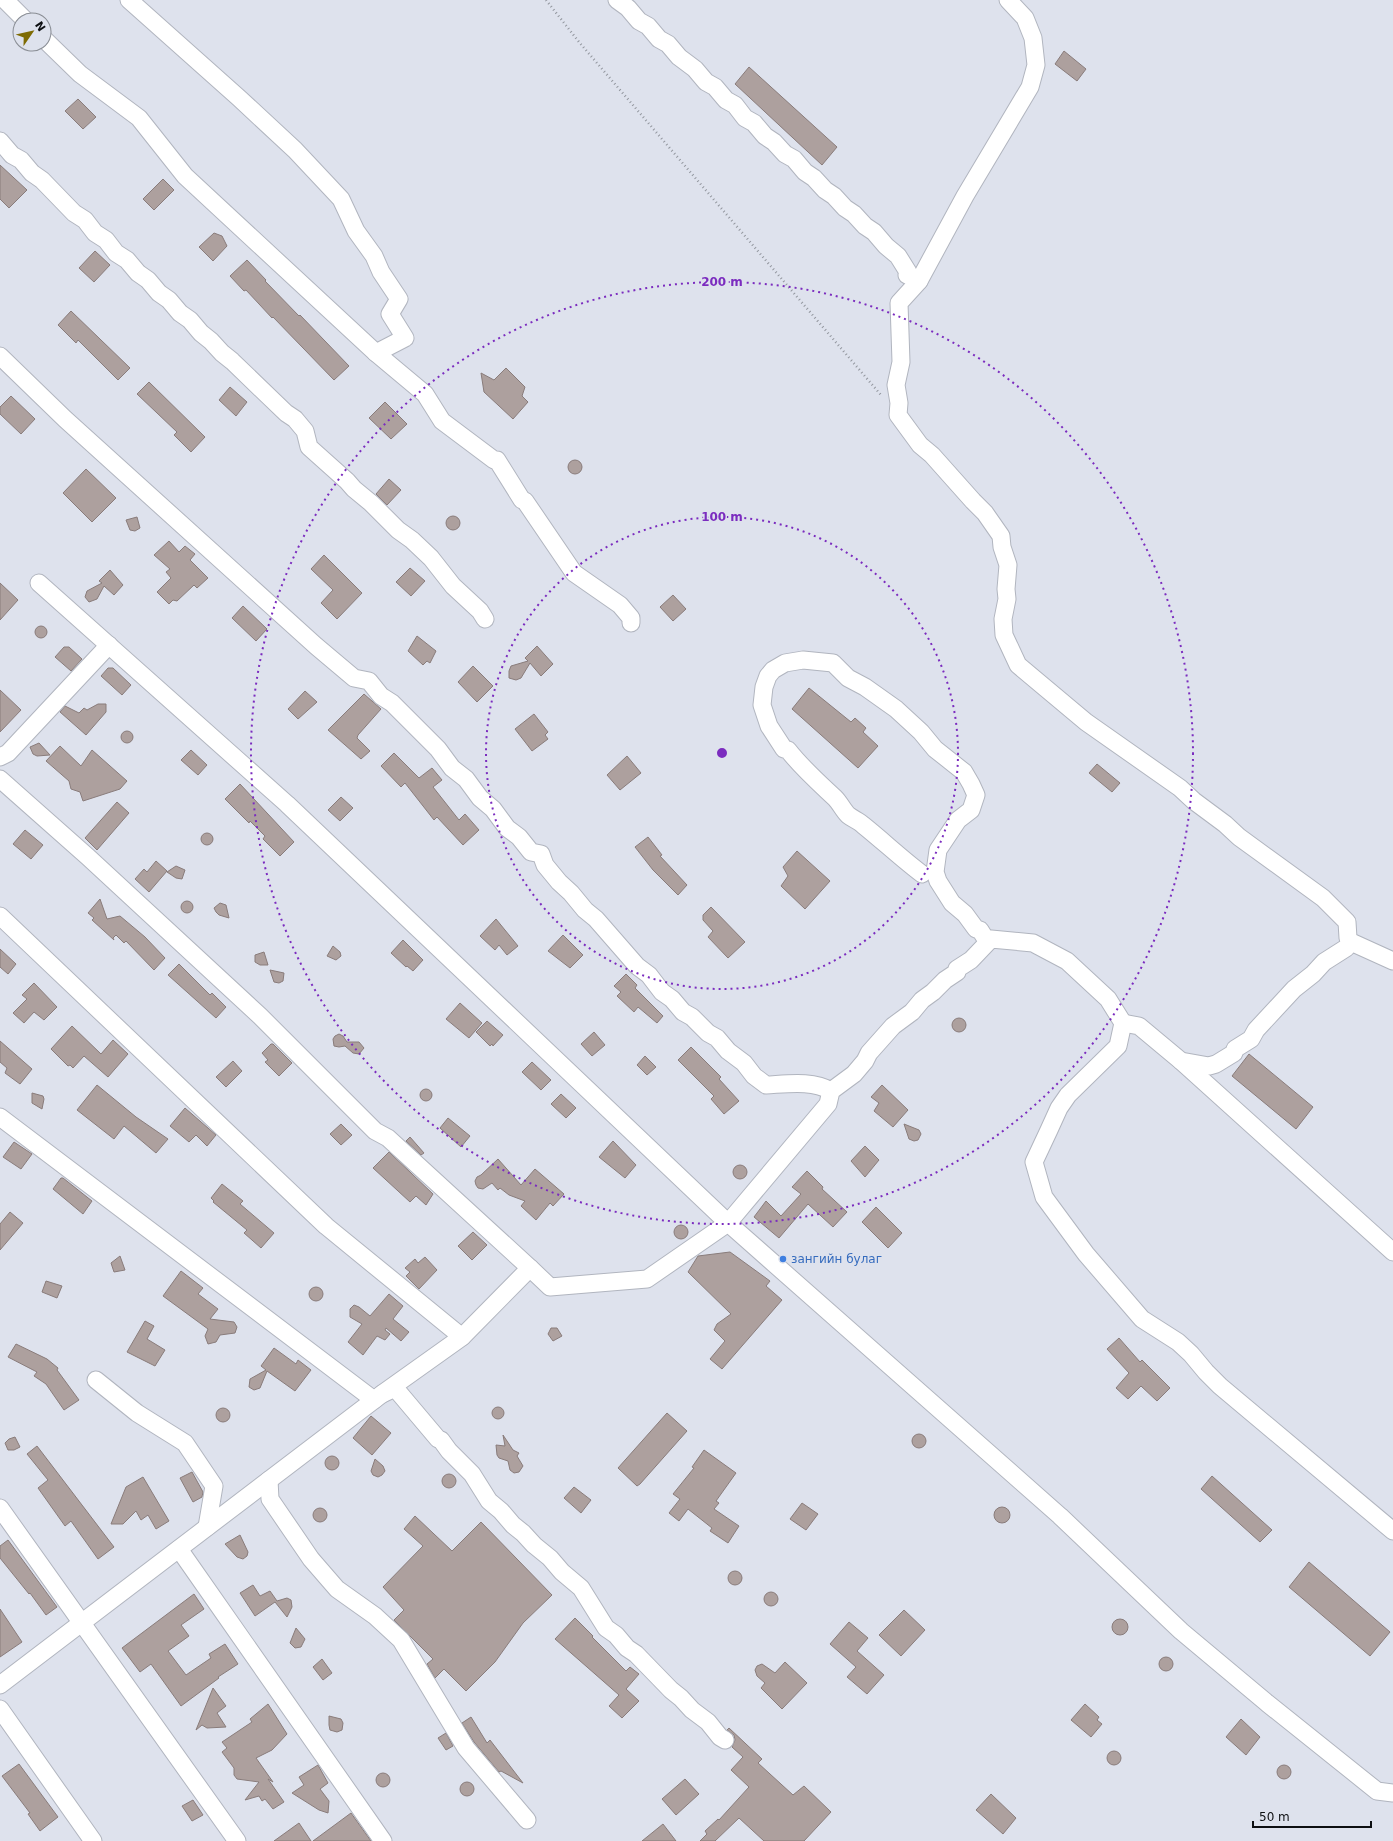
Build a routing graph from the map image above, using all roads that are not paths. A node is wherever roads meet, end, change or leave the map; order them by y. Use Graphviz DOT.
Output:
graph roads {
  1 [pos="5,0"];
  2 [pos="129,0"];
  3 [pos="617,0"];
  4 [pos="1008,0"];
  5 [pos="17,12"];
  6 [pos="52,47"];
  7 [pos="0,141"];
  8 [pos="919,281"];
  9 [pos="376,353"];
  10 [pos="0,356"];
  11 [pos="39,583"];
  12 [pos="485,619"];
  13 [pos="632,623"];
  14 [pos="109,645"];
  15 [pos="0,757"];
  16 [pos="0,779"];
  17 [pos="922,874"];
  18 [pos="0,916"];
  19 [pos="988,941"];
  20 [pos="1351,942"];
  21 [pos="1393,961"];
  22 [pos="1123,1023"];
  23 [pos="1181,1061"];
  24 [pos="831,1091"];
  25 [pos="0,1117"];
  26 [pos="728,1223"];
  27 [pos="1393,1252"];
  28 [pos="530,1268"];
  29 [pos="462,1337"];
  30 [pos="96,1380"];
  31 [pos="378,1397"];
  32 [pos="269,1480"];
  33 [pos="0,1508"];
  34 [pos="207,1527"];
  35 [pos="1393,1531"];
  36 [pos="179,1549"];
  37 [pos="81,1622"];
  38 [pos="0,1685"];
  39 [pos="0,1709"];
  40 [pos="725,1740"];
  41 [pos="1393,1794"];
  42 [pos="527,1820"];
  43 [pos="93,1841"];
  44 [pos="237,1841"];
  45 [pos="382,1841"];
  1 -- 5 [label="street"];
  2 -- 9 [label="street"];
  3 -- 8 [label="street"];
  4 -- 8 [label="street"];
  6 -- 9 [label="street"];
  7 -- 12 [label="street"];
  8 -- 20 [label="street"];
  9 -- 13 [label="street"];
  10 -- 24 [label="street"];
  11 -- 14 [label="street"];
  14 -- 15 [label="street"];
  14 -- 26 [label="street"];
  16 -- 28 [label="street"];
  17 -- 19 [label="street"];
  18 -- 29 [label="street"];
  19 -- 22 [label="street"];
  19 -- 24 [label="street"];
  20 -- 21 [label="street"];
  20 -- 23 [label="street"];
  22 -- 23 [label="street"];
  22 -- 35 [label="street"];
  23 -- 27 [label="street"];
  24 -- 26 [label="street"];
  25 -- 31 [label="street"];
  26 -- 28 [label="street"];
  26 -- 41 [label="street"];
  28 -- 29 [label="street"];
  29 -- 31 [label="street"];
  30 -- 34 [label="street"];
  31 -- 32 [label="street"];
  31 -- 40 [label="street"];
  32 -- 34 [label="street"];
  32 -- 42 [label="street"];
  33 -- 37 [label="street"];
  34 -- 36 [label="street"];
  36 -- 37 [label="street"];
  36 -- 45 [label="street"];
  37 -- 38 [label="street"];
  37 -- 44 [label="street"];
  39 -- 43 [label="street"];
}
